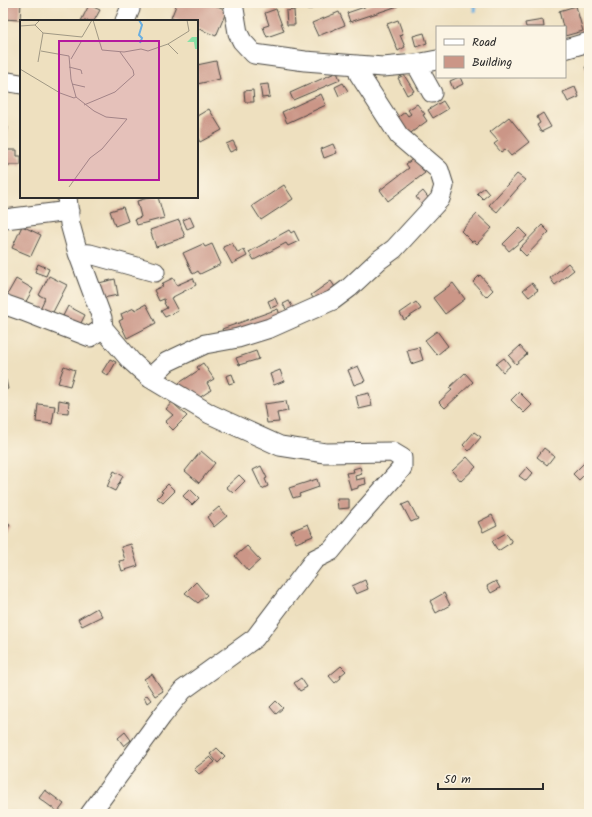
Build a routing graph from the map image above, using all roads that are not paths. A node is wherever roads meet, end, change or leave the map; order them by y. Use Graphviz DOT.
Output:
graph roads {
  1 [pos="233,3"];
  2 [pos="589,42"];
  3 [pos="566,49"];
  4 [pos="436,60"];
  5 [pos="416,64"];
  6 [pos="358,65"];
  7 [pos="3,82"];
  8 [pos="20,84"];
  9 [pos="432,93"];
  10 [pos="68,204"];
  11 [pos="5,219"];
  12 [pos="78,254"];
  13 [pos="155,272"];
  14 [pos="3,303"];
  15 [pos="103,328"];
  16 [pos="150,378"];
  17 [pos="90,814"];
  1 -- 6 [label="street"];
  2 -- 3 [label="street"];
  4 -- 5 [label="street"];
  5 -- 6 [label="street"];
  5 -- 9 [label="street"];
  6 -- 16 [label="street"];
  7 -- 8 [label="street"];
  10 -- 11 [label="street"];
  10 -- 12 [label="street"];
  12 -- 13 [label="street"];
  12 -- 15 [label="street"];
  14 -- 15 [label="street"];
  15 -- 16 [label="street"];
  16 -- 17 [label="street"];
}
